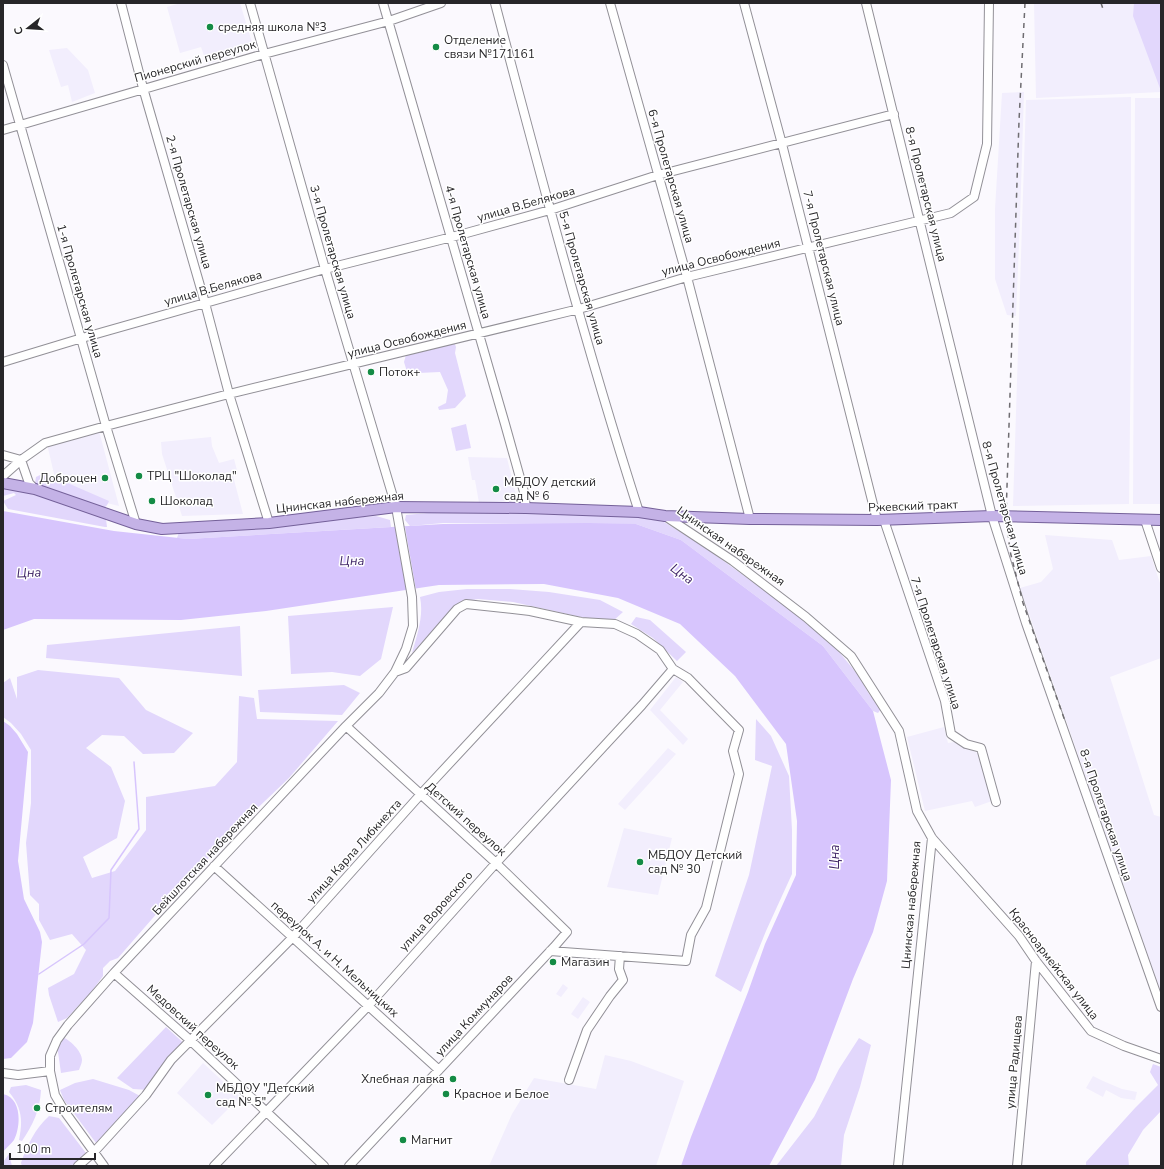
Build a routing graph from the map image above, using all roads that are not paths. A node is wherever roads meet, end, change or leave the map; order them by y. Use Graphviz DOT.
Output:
graph roads {
  1 [pos="121,3"];
  2 [pos="250,3"];
  3 [pos="384,3"];
  4 [pos="441,3"];
  5 [pos="495,3"];
  6 [pos="610,3"];
  7 [pos="744,3"];
  8 [pos="866,3"];
  9 [pos="989,3"];
  10 [pos="389,21"];
  11 [pos="264,54"];
  12 [pos="3,65"];
  13 [pos="143,88"];
  14 [pos="894,114"];
  15 [pos="19,125"];
  16 [pos="3,130"];
  17 [pos="782,144"];
  18 [pos="658,175"];
  19 [pos="550,210"];
  20 [pos="920,221"];
  21 [pos="452,238"];
  22 [pos="808,248"];
  23 [pos="325,269"];
  24 [pos="687,277"];
  25 [pos="205,303"];
  26 [pos="579,309"];
  27 [pos="479,334"];
  28 [pos="82,338"];
  29 [pos="3,362"];
  30 [pos="354,364"];
  31 [pos="229,394"];
  32 [pos="106,426"];
  33 [pos="3,455"];
  34 [pos="21,460"];
  35 [pos="3,476"];
  36 [pos="3,483"];
  37 [pos="35,489"];
  38 [pos="396,507"];
  39 [pos="526,508"];
  40 [pos="639,512"];
  41 [pos="665,516"];
  42 [pos="992,516"];
  43 [pos="750,518"];
  44 [pos="881,520"];
  45 [pos="1146,520"];
  46 [pos="1161,520"];
  47 [pos="400,522"];
  48 [pos="270,523"];
  49 [pos="136,524"];
  50 [pos="1161,568"];
  51 [pos="581,622"];
  52 [pos="673,669"];
  53 [pos="395,672"];
  54 [pos="346,726"];
  55 [pos="420,794"];
  56 [pos="996,802"];
  57 [pos="932,838"];
  58 [pos="496,862"];
  59 [pos="214,866"];
  60 [pos="567,932"];
  61 [pos="293,937"];
  62 [pos="550,951"];
  63 [pos="620,956"];
  64 [pos="1036,961"];
  65 [pos="114,973"];
  66 [pos="369,1005"];
  67 [pos="1161,1007"];
  68 [pos="190,1040"];
  69 [pos="1161,1059"];
  70 [pos="439,1070"];
  71 [pos="50,1071"];
  72 [pos="3,1073"];
  73 [pos="569,1080"];
  74 [pos="267,1111"];
  75 [pos="94,1152"];
  76 [pos="78,1166"];
  77 [pos="104,1166"];
  78 [pos="214,1166"];
  79 [pos="324,1166"];
  80 [pos="349,1166"];
  81 [pos="898,1166"];
  82 [pos="1017,1166"];
  1 -- 13 [label="street, 2-я Пролетарская улица"];
  2 -- 11 [label="street, 3-я Пролетарская улица"];
  3 -- 10 [label="street, 4-я Пролетарская улица"];
  4 -- 10 [label="street, Пионерский переулок"];
  5 -- 19 [label="street, 5-я Пролетарская улица"];
  6 -- 18 [label="street, 6-я Пролетарская улица"];
  7 -- 17 [label="street, 7-я Пролетарская улица"];
  8 -- 14 [label="street, 8-я Пролетарская улица"];
  9 -- 20 [label="street, улица Освобождения"];
  10 -- 11 [label="street, Пионерский переулок"];
  10 -- 21 [label="street, 4-я Пролетарская улица"];
  11 -- 13 [label="street, Пионерский переулок"];
  11 -- 23 [label="street, 3-я Пролетарская улица"];
  12 -- 15 [label="street, 1-я Пролетарская улица"];
  13 -- 15 [label="street, Пионерский переулок"];
  13 -- 25 [label="street, 2-я Пролетарская улица"];
  14 -- 17 [label="street, улица В.Белякова"];
  14 -- 20 [label="street, 8-я Пролетарская улица"];
  15 -- 16 [label="street, Пионерский переулок"];
  15 -- 28 [label="street, 1-я Пролетарская улица"];
  17 -- 18 [label="street, улица В.Белякова"];
  17 -- 22 [label="street, 7-я Пролетарская улица"];
  18 -- 19 [label="street, улица В.Белякова"];
  18 -- 24 [label="street, 6-я Пролетарская улица"];
  19 -- 21 [label="street, улица В.Белякова"];
  19 -- 26 [label="street, 5-я Пролетарская улица"];
  20 -- 22 [label="street, улица Освобождения"];
  20 -- 42 [label="street, 8-я Пролетарская улица"];
  21 -- 23 [label="street, улица В.Белякова"];
  21 -- 27 [label="street, 4-я Пролетарская улица"];
  22 -- 24 [label="street, улица Освобождения"];
  22 -- 44 [label="street, 7-я Пролетарская улица"];
  23 -- 25 [label="street, улица В.Белякова"];
  23 -- 30 [label="street, 3-я Пролетарская улица"];
  24 -- 26 [label="street, улица Освобождения"];
  24 -- 43 [label="street, 6-я Пролетарская улица"];
  25 -- 28 [label="street, улица В.Белякова"];
  25 -- 31 [label="street, 2-я Пролетарская улица"];
  26 -- 27 [label="street, улица Освобождения"];
  26 -- 40 [label="street, 5-я Пролетарская улица"];
  27 -- 30 [label="street, улица Освобождения"];
  27 -- 39 [label="street, 4-я Пролетарская улица"];
  28 -- 29 [label="street, улица В.Белякова"];
  28 -- 32 [label="street, 1-я Пролетарская улица"];
  30 -- 31 [label="street, улица Освобождения"];
  30 -- 38 [label="street, 3-я Пролетарская улица"];
  31 -- 32 [label="street, улица Освобождения"];
  31 -- 48 [label="street, 2-я Пролетарская улица"];
  32 -- 34 [label="street, улица Освобождения"];
  32 -- 49 [label="street, 1-я Пролетарская улица"];
  33 -- 34 [label="street"];
  34 -- 35 [label="street, улица Освобождения"];
  34 -- 37 [label="street"];
  36 -- 37 [label="main road, Цнинская набережная"];
  37 -- 49 [label="main road, Цнинская набережная"];
  38 -- 39 [label="main road, Цнинская набережная"];
  38 -- 47 [label="street, 3-я Пролетарская улица"];
  38 -- 48 [label="main road, Цнинская набережная"];
  39 -- 40 [label="main road, Цнинская набережная"];
  40 -- 41 [label="main road, Цнинская набережная"];
  41 -- 43 [label="main road, Ржевский тракт"];
  41 -- 57 [label="street, Цнинская набережная"];
  42 -- 44 [label="main road, Ржевский тракт"];
  42 -- 45 [label="main road, Ржевский тракт"];
  42 -- 67 [label="street, 8-я Пролетарская улица"];
  43 -- 44 [label="main road, Ржевский тракт"];
  44 -- 56 [label="street, 7-я Пролетарская улица"];
  45 -- 46 [label="main road, Ржевский тракт"];
  45 -- 50 [label="street"];
  47 -- 53 [label="street, Бейшлотская набережная"];
  48 -- 49 [label="main road, Цнинская набережная"];
  51 -- 52 [label="street, Бейшлотская набережная"];
  51 -- 53 [label="street, Бейшлотская набережная"];
  51 -- 55 [label="street, улица Карла Либкнехта"];
  52 -- 58 [label="street, улица Воровского"];
  52 -- 63 [label="street, Бейшлотская набережная"];
  53 -- 54 [label="street, Бейшлотская набережная"];
  54 -- 55 [label="street, Детский переулок"];
  54 -- 59 [label="street, Бейшлотская набережная"];
  55 -- 58 [label="street, Детский переулок"];
  55 -- 61 [label="street, улица Карла Либкнехта"];
  57 -- 64 [label="street, Красноармейская улица"];
  57 -- 81 [label="street, Цнинская набережная"];
  58 -- 60 [label="street, Детский переулок"];
  58 -- 66 [label="street, улица Воровского"];
  59 -- 61 [label="street, переулок А. и Н. Мельницких"];
  59 -- 65 [label="street, Бейшлотская набережная"];
  60 -- 62 [label="street, улица Коммунаров"];
  61 -- 66 [label="street, переулок А. и Н. Мельницких"];
  61 -- 68 [label="street, улица Карла Либкнехта"];
  62 -- 63 [label="street"];
  62 -- 70 [label="street, улица Коммунаров"];
  63 -- 73 [label="street"];
  64 -- 69 [label="street, Красноармейская улица"];
  64 -- 82 [label="street, улица Радищева"];
  65 -- 68 [label="street, Медовский переулок"];
  65 -- 71 [label="street, Бейшлотская набережная"];
  66 -- 70 [label="street, переулок А. и Н. Мельницких"];
  66 -- 74 [label="street, улица Воровского"];
  68 -- 74 [label="street, Медовский переулок"];
  68 -- 75 [label="street, улица Карла Либкнехта"];
  70 -- 80 [label="street, улица Коммунаров"];
  71 -- 72 [label="street"];
  71 -- 75 [label="street, Бейшлотская набережная"];
  74 -- 78 [label="street, улица Воровского"];
  74 -- 79 [label="street, Медовский переулок"];
  75 -- 76 [label="street, улица Карла Либкнехта"];
  75 -- 77 [label="street, Бейшлотская набережная"];
}
